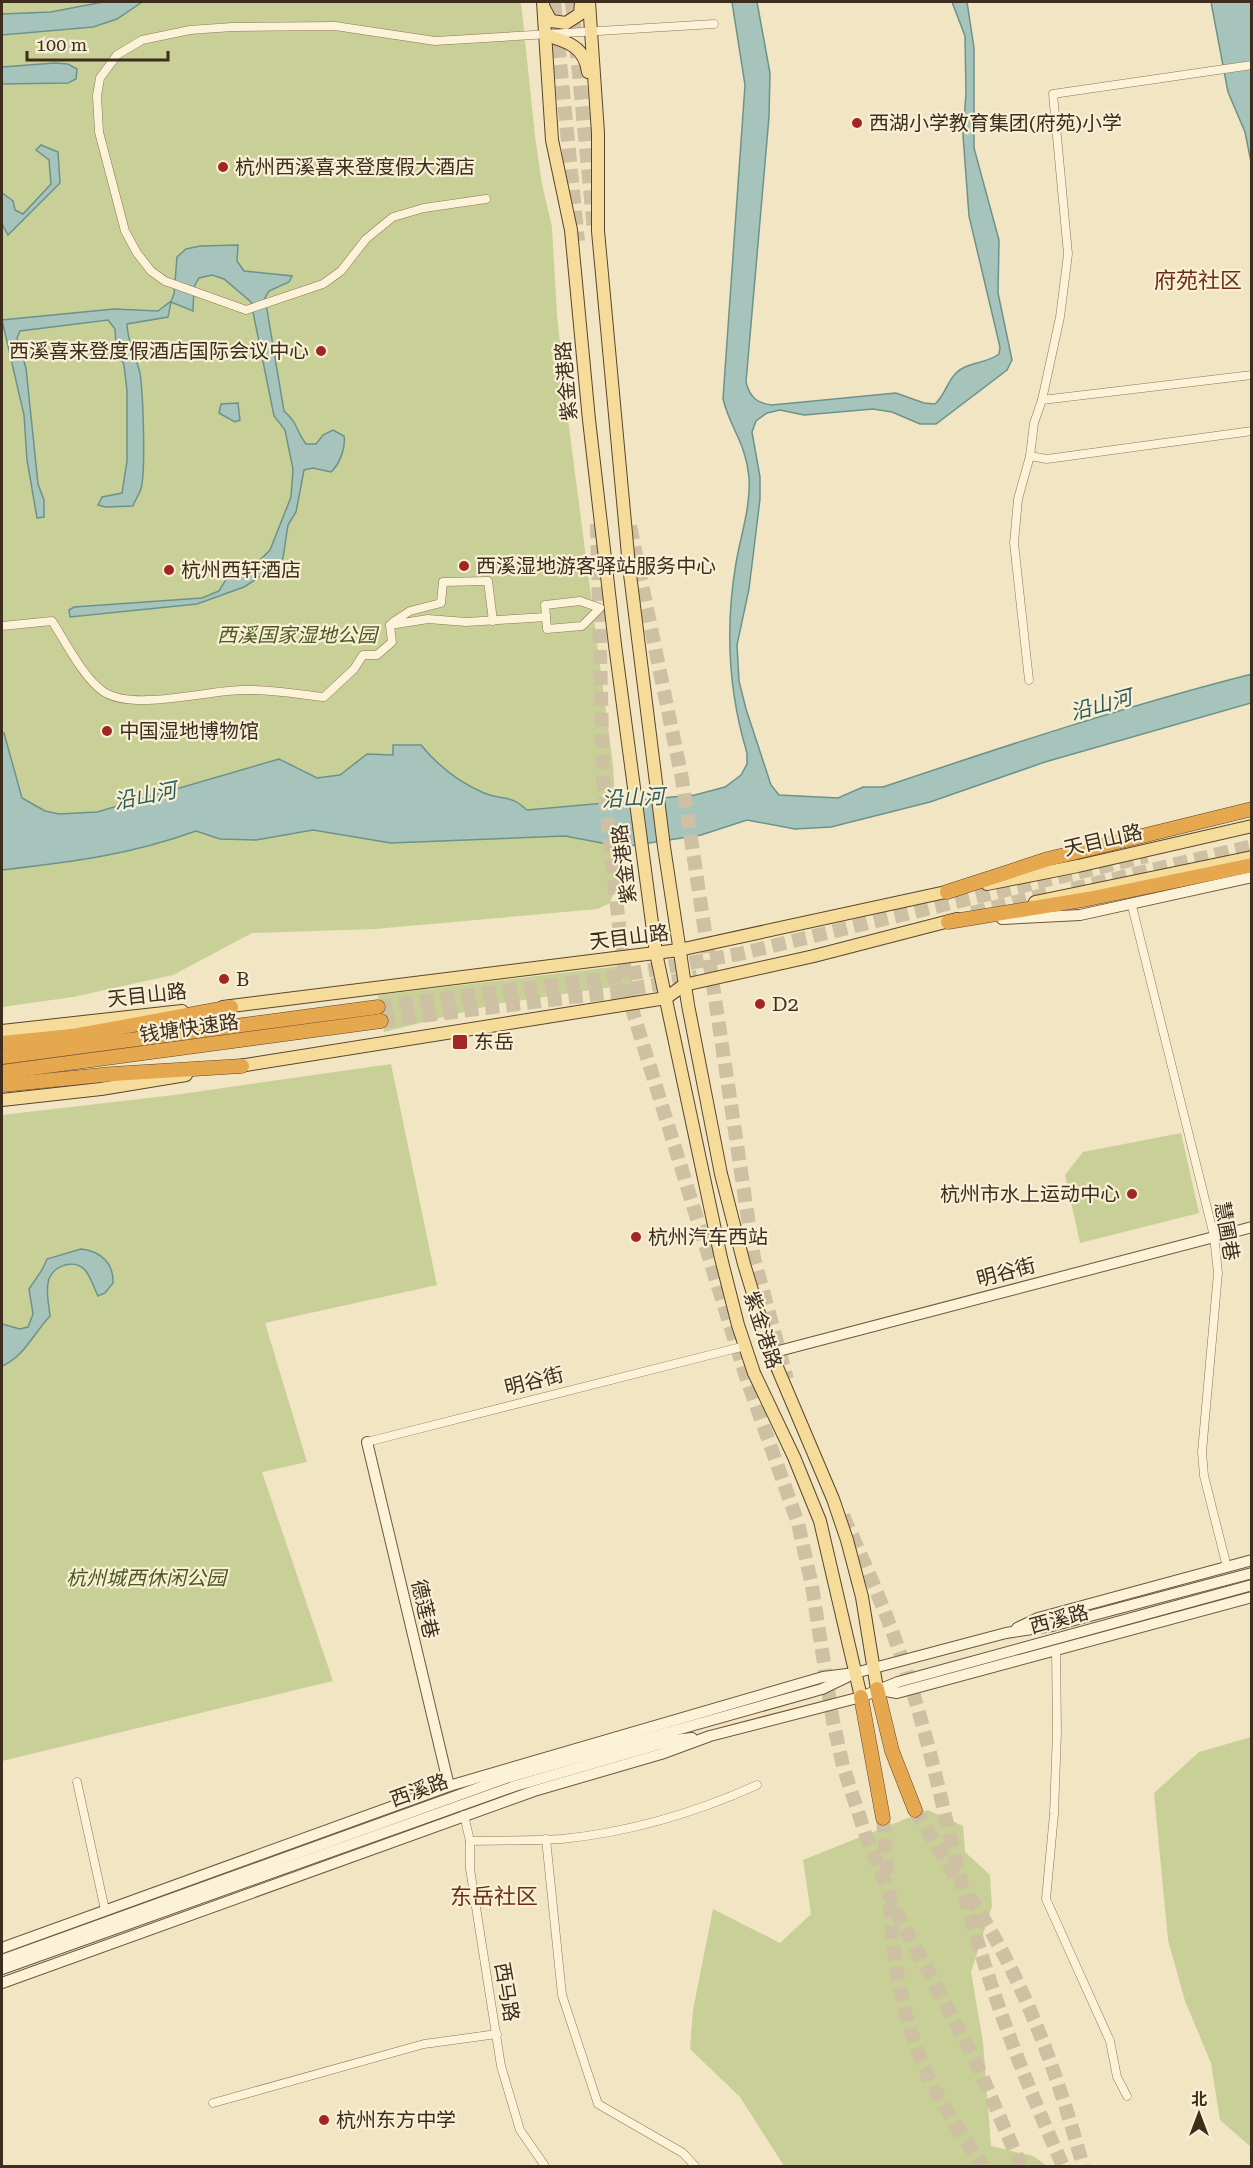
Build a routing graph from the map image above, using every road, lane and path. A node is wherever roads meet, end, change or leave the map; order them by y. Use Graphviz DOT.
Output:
graph roads {
  1 [pos="581,2"];
  2 [pos="589,2"];
  3 [pos="543,4"];
  4 [pos="714,24"];
  5 [pos="591,33"];
  6 [pos="545,35"];
  7 [pos="1248,65"];
  8 [pos="598,178"];
  9 [pos="486,199"];
  10 [pos="1251,375"];
  11 [pos="1042,400"];
  12 [pos="1251,431"];
  13 [pos="1030,456"];
  14 [pos="546,617"];
  15 [pos="493,621"];
  16 [pos="390,625"];
  17 [pos="2,626"];
  18 [pos="1029,680"];
  19 [pos="1251,809"];
  20 [pos="1251,826"];
  21 [pos="1251,857"];
  22 [pos="1251,865"];
  23 [pos="1251,877"];
  24 [pos="947,892"];
  25 [pos="1132,906"];
  26 [pos="948,922"];
  27 [pos="679,950"];
  28 [pos="656,953"];
  29 [pos="684,985"];
  30 [pos="666,998"];
  31 [pos="231,1007"];
  32 [pos="378,1007"];
  33 [pos="381,1021"];
  34 [pos="2,1031"];
  35 [pos="2,1043"];
  36 [pos="2,1057"];
  37 [pos="242,1066"];
  38 [pos="2,1072"];
  39 [pos="2,1085"];
  40 [pos="2,1100"];
  41 [pos="1251,1227"];
  42 [pos="1214,1236"];
  43 [pos="745,1347"];
  44 [pos="771,1353"];
  45 [pos="367,1442"];
  46 [pos="1251,1560"];
  47 [pos="1227,1567"];
  48 [pos="1251,1573"];
  49 [pos="1251,1585"];
  50 [pos="1251,1597"];
  51 [pos="1006,1633"];
  52 [pos="1056,1650"];
  53 [pos="874,1668"];
  54 [pos="855,1673"];
  55 [pos="877,1689"];
  56 [pos="861,1697"];
  57 [pos="710,1736"];
  58 [pos="77,1782"];
  59 [pos="757,1785"];
  60 [pos="449,1786"];
  61 [pos="915,1810"];
  62 [pos="464,1815"];
  63 [pos="883,1818"];
  64 [pos="546,1839"];
  65 [pos="470,1841"];
  66 [pos="105,1910"];
  67 [pos="2,1948"];
  68 [pos="2,1960"];
  69 [pos="2,1969"];
  70 [pos="2,1983"];
  71 [pos="497,2034"];
  72 [pos="1127,2096"];
  73 [pos="213,2103"];
  74 [pos="545,2166"];
  75 [pos="695,2166"];
  1 -- 3 [label="main road"];
  2 -- 5 [label="main road, 紫金港路"];
  3 -- 6 [label="main road, 紫金港路"];
  4 -- 5 [label="street"];
  5 -- 6 [label="street"];
  5 -- 8 [label="main road, 紫金港路"];
  6 -- 8 [label="main road"];
  6 -- 9 [label="street"];
  6 -- 28 [label="main road, 紫金港路"];
  7 -- 11 [label="street"];
  8 -- 27 [label="main road, 紫金港路"];
  10 -- 11 [label="street"];
  11 -- 13 [label="street"];
  12 -- 13 [label="street"];
  13 -- 18 [label="street"];
  14 -- 14 [label="street"];
  14 -- 15 [label="street"];
  15 -- 16 [label="street"];
  15 -- 16 [label="street"];
  16 -- 17 [label="street"];
  19 -- 24 [label="highway"];
  20 -- 24 [label="main road, 天目山路"];
  21 -- 26 [label="main road"];
  22 -- 26 [label="highway"];
  23 -- 25 [label="street"];
  24 -- 27 [label="main road, 天目山路"];
  25 -- 26 [label="street"];
  25 -- 42 [label="street, 慧圃巷"];
  26 -- 29 [label="main road"];
  27 -- 28 [label="main road, 天目山路"];
  27 -- 29 [label="main road, 紫金港路"];
  28 -- 30 [label="main road, 紫金港路"];
  28 -- 31 [label="main road, 天目山路"];
  29 -- 30 [label="main road"];
  29 -- 44 [label="main road, 紫金港路"];
  30 -- 37 [label="main road"];
  30 -- 43 [label="main road, 紫金港路"];
  31 -- 34 [label="main road, 天目山路"];
  31 -- 35 [label="highway"];
  32 -- 36 [label="highway, 钱塘快速路"];
  33 -- 38 [label="highway, 钱塘快速路"];
  37 -- 39 [label="highway"];
  37 -- 40 [label="main road"];
  41 -- 42 [label="street, 明谷街"];
  42 -- 44 [label="street, 明谷街"];
  42 -- 47 [label="street, 慧圃巷"];
  43 -- 45 [label="street, 明谷街"];
  43 -- 54 [label="main road, 紫金港路"];
  44 -- 53 [label="main road, 紫金港路"];
  45 -- 60 [label="street, 德莲巷"];
  46 -- 47 [label="street, 西溪路"];
  47 -- 51 [label="street, 西溪路"];
  48 -- 51 [label="street, 西溪路"];
  49 -- 55 [label="street, 西溪路"];
  50 -- 52 [label="street, 西溪路"];
  51 -- 53 [label="street, 西溪路"];
  52 -- 55 [label="street, 西溪路"];
  52 -- 72 [label="street"];
  53 -- 54 [label="street, 西溪路"];
  53 -- 55 [label="main road, 紫金港路"];
  54 -- 56 [label="main road, 紫金港路"];
  54 -- 60 [label="street, 西溪路"];
  54 -- 68 [label="street, 西溪路"];
  55 -- 56 [label="street, 西溪路"];
  55 -- 61 [label="highway"];
  56 -- 57 [label="street, 西溪路"];
  56 -- 63 [label="highway"];
  57 -- 62 [label="street, 西溪路"];
  57 -- 69 [label="street, 西溪路"];
  58 -- 66 [label="street"];
  59 -- 64 [label="street"];
  60 -- 66 [label="street, 西溪路"];
  62 -- 65 [label="street, 西马路"];
  62 -- 70 [label="street, 西溪路"];
  64 -- 65 [label="street"];
  64 -- 75 [label="street"];
  65 -- 71 [label="street, 西马路"];
  66 -- 67 [label="street, 西溪路"];
  71 -- 73 [label="street"];
  71 -- 74 [label="street, 西马路"];
}
